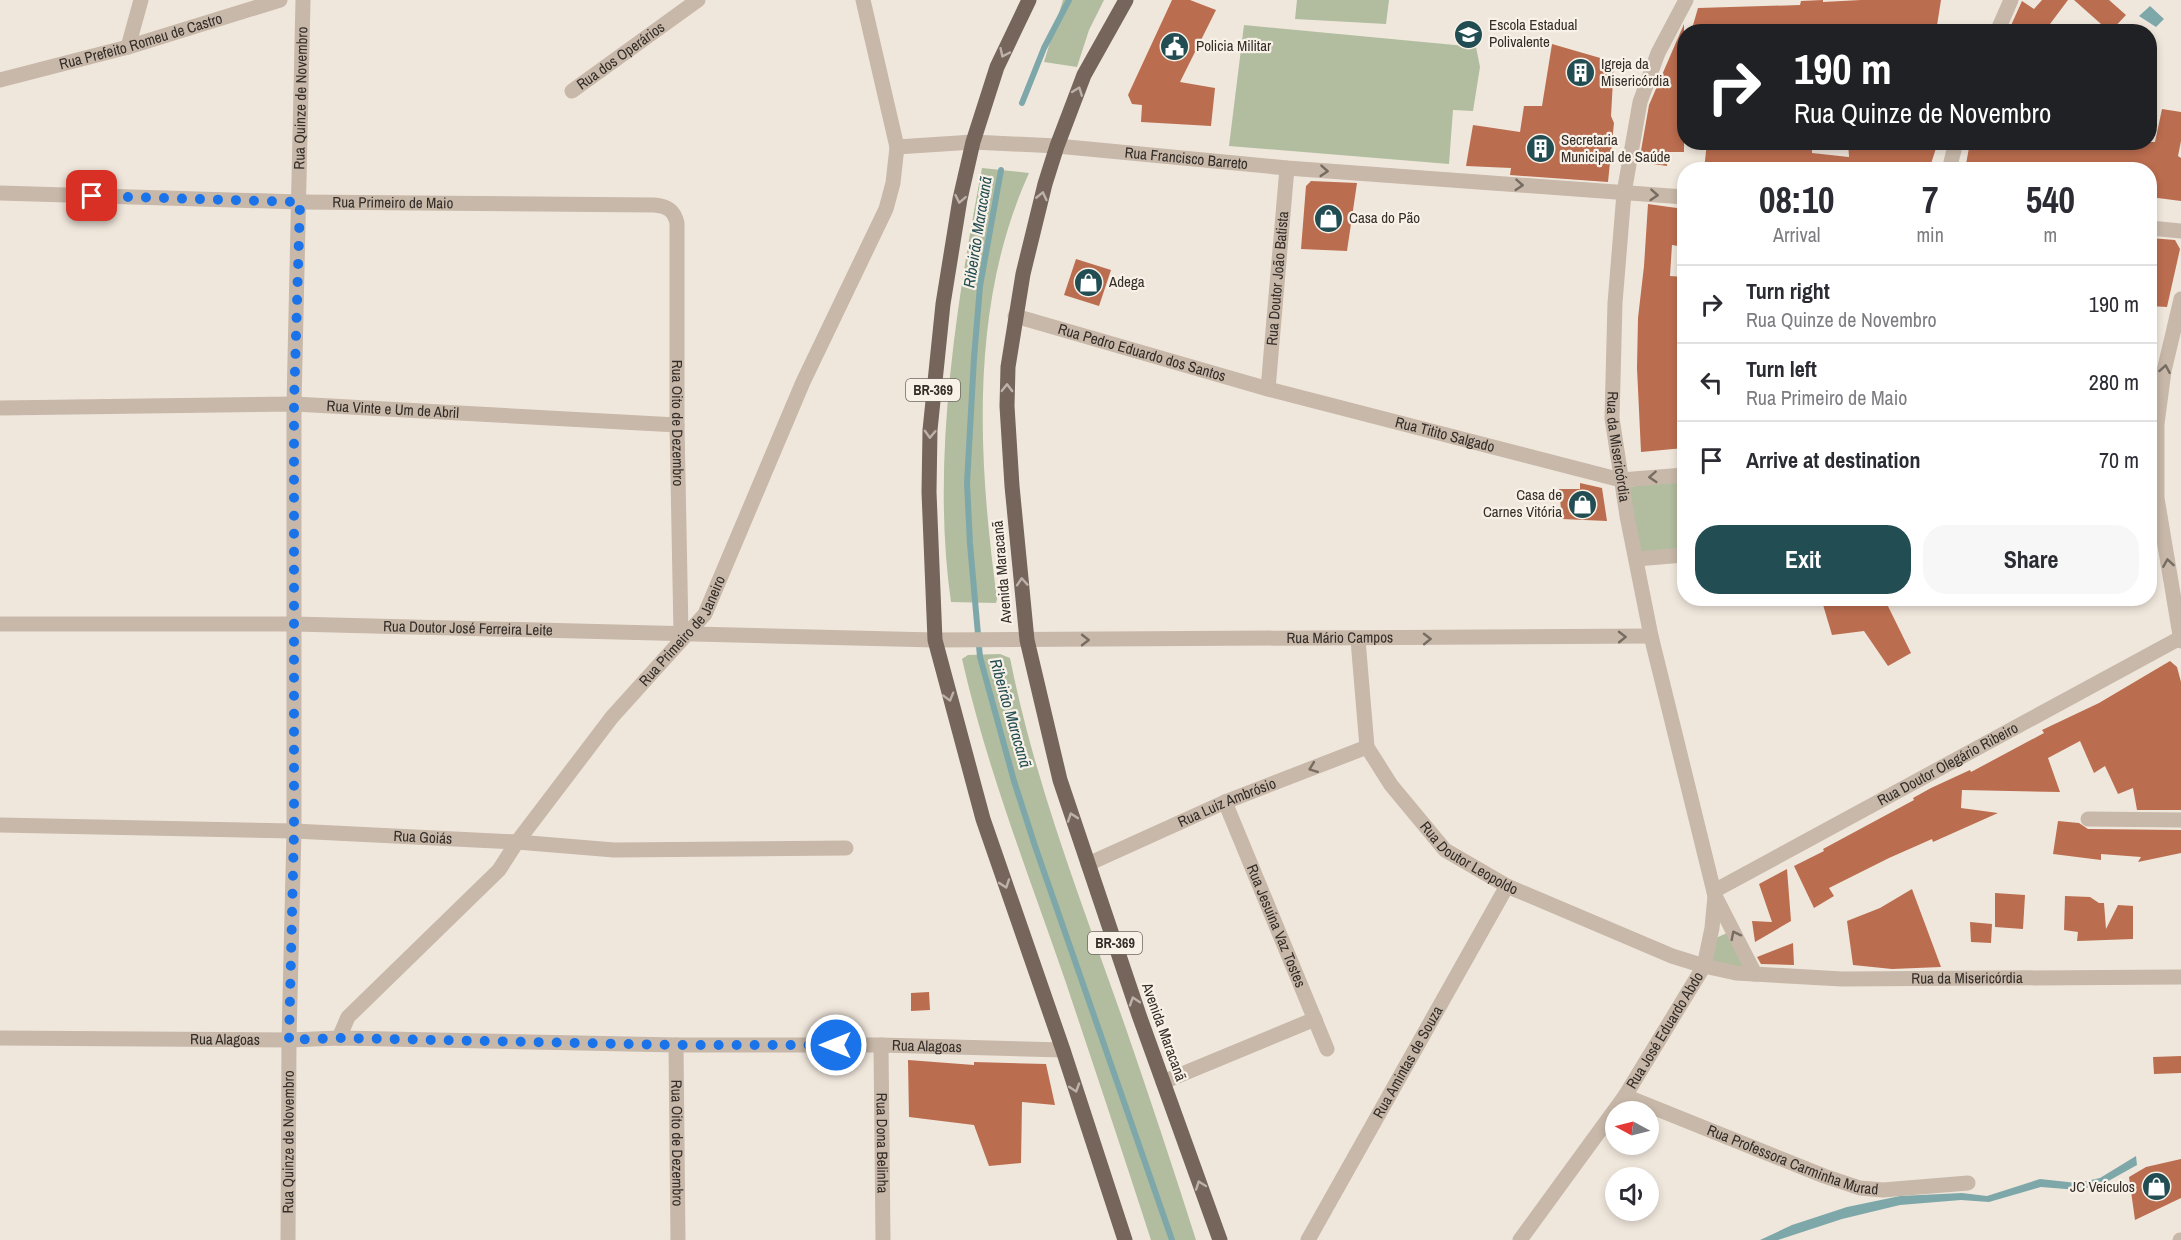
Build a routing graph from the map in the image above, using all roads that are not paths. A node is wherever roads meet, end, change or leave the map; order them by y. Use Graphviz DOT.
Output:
graph roads {
  1 [pos="141,0"];
  2 [pos="280,0"];
  3 [pos="303,0"];
  4 [pos="698,0"];
  5 [pos="863,0"];
  6 [pos="1029,0"];
  7 [pos="1126,0"];
  8 [pos="1686,0"];
  9 [pos="2011,0"];
  10 [pos="2000,24"];
  11 [pos="128,47"];
  12 [pos="0,80"];
  13 [pos="572,91"];
  14 [pos="973,142"];
  15 [pos="1057,146"];
  16 [pos="897,147"];
  17 [pos="1287,168"];
  18 [pos="0,193"];
  19 [pos="1624,194"];
  20 [pos="1677,197"];
  21 [pos="300,202"];
  22 [pos="675,215"];
  23 [pos="2157,229"];
  24 [pos="2181,231"];
  25 [pos="2181,299"];
  26 [pos="1016,316"];
  27 [pos="1268,389"];
  28 [pos="294,404"];
  29 [pos="0,408"];
  30 [pos="2157,424"];
  31 [pos="677,425"];
  32 [pos="1677,476"];
  33 [pos="1621,480"];
  34 [pos="2157,519"];
  35 [pos="1677,556"];
  36 [pos="1636,559"];
  37 [pos="0,624"];
  38 [pos="294,624"];
  39 [pos="684,633"];
  40 [pos="1651,636"];
  41 [pos="2181,639"];
  42 [pos="934,640"];
  43 [pos="1002,640"];
  44 [pos="1027,640"];
  45 [pos="1359,640"];
  46 [pos="1367,747"];
  47 [pos="1226,801"];
  48 [pos="2088,819"];
  49 [pos="2181,820"];
  50 [pos="0,825"];
  51 [pos="294,831"];
  52 [pos="517,842"];
  53 [pos="846,848"];
  54 [pos="1088,864"];
  55 [pos="1507,886"];
  56 [pos="1714,893"];
  57 [pos="1704,966"];
  58 [pos="1755,975"];
  59 [pos="2181,977"];
  60 [pos="1315,1019"];
  61 [pos="0,1038"];
  62 [pos="339,1038"];
  63 [pos="289,1040"];
  64 [pos="676,1045"];
  65 [pos="881,1045"];
  66 [pos="1327,1049"];
  67 [pos="1063,1050"];
  68 [pos="1163,1082"];
  69 [pos="1625,1096"];
  70 [pos="1968,1183"];
  71 [pos="288,1240"];
  72 [pos="678,1240"];
  73 [pos="883,1240"];
  74 [pos="1125,1240"];
  75 [pos="1220,1240"];
  76 [pos="1308,1240"];
  77 [pos="1520,1240"];
  1 -- 11 [label="street"];
  2 -- 11 [label="street, Rua Prefeito Romeu de Castro"];
  3 -- 21 [label="street, Rua Quinze de Novembro"];
  4 -- 13 [label="street, Rua dos Operários"];
  5 -- 16 [label="street"];
  6 -- 14 [label="main road, BR-369, one-way"];
  15 -- 7 [label="main road, Avenida Maracanã / BR-369, one-way"];
  8 -- 19 [label="street, Rua da Misericórdia"];
  9 -- 10 [label="street"];
  11 -- 12 [label="street, Rua Prefeito Romeu de Castro"];
  14 -- 15 [label="street, Rua Francisco Barreto"];
  14 -- 16 [label="street, Rua Francisco Barreto"];
  14 -- 42 [label="main road, BR-369, one-way"];
  15 -- 17 [label="street, Rua Francisco Barreto"];
  26 -- 15 [label="main road, Avenida Maracanã / BR-369, one-way"];
  16 -- 39 [label="street, Rua Primeiro de Janeiro"];
  17 -- 19 [label="street, Rua Francisco Barreto, one-way"];
  17 -- 27 [label="street, Rua Doutor João Batista"];
  18 -- 21 [label="street, Rua Primeiro de Maio"];
  19 -- 20 [label="street, Rua Francisco Barreto, one-way"];
  19 -- 33 [label="street, Rua da Misericórdia"];
  21 -- 22 [label="street, Rua Primeiro de Maio"];
  21 -- 28 [label="street, Rua Quinze de Novembro"];
  22 -- 31 [label="street, Rua Oito de Dezembro"];
  23 -- 24 [label="street"];
  30 -- 25 [label="street, one-way"];
  26 -- 27 [label="street, Rua Pedro Eduardo dos Santos"];
  44 -- 26 [label="main road, Avenida Maracanã / BR-369, one-way"];
  27 -- 33 [label="street, Rua Titito Salgado"];
  28 -- 29 [label="street, Rua Vinte e Um de Abril"];
  28 -- 31 [label="street, Rua Vinte e Um de Abril"];
  28 -- 38 [label="street, Rua Quinze de Novembro"];
  31 -- 39 [label="street, Rua Oito de Dezembro"];
  32 -- 33 [label="street, Rua Titito Salgado, one-way"];
  33 -- 36 [label="street, Rua da Misericórdia"];
  41 -- 34 [label="street, one-way"];
  35 -- 36 [label="street"];
  36 -- 40 [label="street, Rua da Misericórdia"];
  37 -- 38 [label="street, Rua Doutor José Ferreira Leite"];
  38 -- 39 [label="street, Rua Doutor José Ferreira Leite"];
  38 -- 51 [label="street, Rua Quinze de Novembro"];
  39 -- 42 [label="street, Rua Doutor José Ferreira Leite"];
  39 -- 52 [label="street, Rua Primeiro de Janeiro"];
  45 -- 40 [label="street, Rua Mário Campos, one-way"];
  40 -- 56 [label="street, Rua da Misericórdia"];
  41 -- 56 [label="street, Rua Doutor Olegário Ribeiro"];
  42 -- 43 [label="street, Rua Doutor José Ferreira Leite"];
  42 -- 67 [label="main road, BR-369, one-way"];
  43 -- 44 [label="street, Rua Mário Campos"];
  44 -- 45 [label="street, Rua Mário Campos, one-way"];
  54 -- 44 [label="main road, Avenida Maracanã / BR-369, one-way"];
  45 -- 46 [label="street, Rua Doutor Leopoldo"];
  46 -- 47 [label="street, Rua Luiz Ambrósio, one-way"];
  46 -- 55 [label="street, Rua Doutor Leopoldo"];
  47 -- 54 [label="street, Rua Luiz Ambrósio"];
  47 -- 60 [label="street, Rua Jesuína Vaz Tostes"];
  48 -- 49 [label="street"];
  50 -- 51 [label="street, Rua Goiás"];
  51 -- 52 [label="street, Rua Goiás"];
  51 -- 63 [label="street, Rua Quinze de Novembro"];
  52 -- 53 [label="street, Rua Goiás"];
  52 -- 62 [label="street, Rua Primeiro de Janeiro"];
  68 -- 54 [label="main road, Avenida Maracanã / BR-369, one-way"];
  55 -- 57 [label="street, Rua Doutor Leopoldo"];
  55 -- 76 [label="street, Rua Amintas de Souza"];
  56 -- 57 [label="street, Rua da Misericórdia"];
  58 -- 56 [label="street, Rua da Misericórdia, one-way"];
  57 -- 58 [label="street, Rua da Misericórdia"];
  57 -- 69 [label="street, Rua José Eduardo Abdo"];
  58 -- 59 [label="street, Rua da Misericórdia"];
  60 -- 66 [label="street, Rua Jesuína Vaz Tostes"];
  60 -- 68 [label="street"];
  61 -- 63 [label="street, Rua Alagoas"];
  62 -- 63 [label="street, Rua Alagoas"];
  62 -- 64 [label="street, Rua Alagoas"];
  63 -- 71 [label="street, Rua Quinze de Novembro"];
  64 -- 65 [label="street, Rua Alagoas"];
  64 -- 72 [label="street, Rua Oito de Dezembro"];
  65 -- 67 [label="street, Rua Alagoas"];
  65 -- 73 [label="street, Rua Dona Belinha"];
  67 -- 74 [label="main road, BR-369, one-way"];
  75 -- 68 [label="main road, Avenida Maracanã / BR-369, one-way"];
  69 -- 70 [label="street, Rua Professora Carminha Murad"];
  69 -- 77 [label="street, Rua José Eduardo Abdo"];
}
